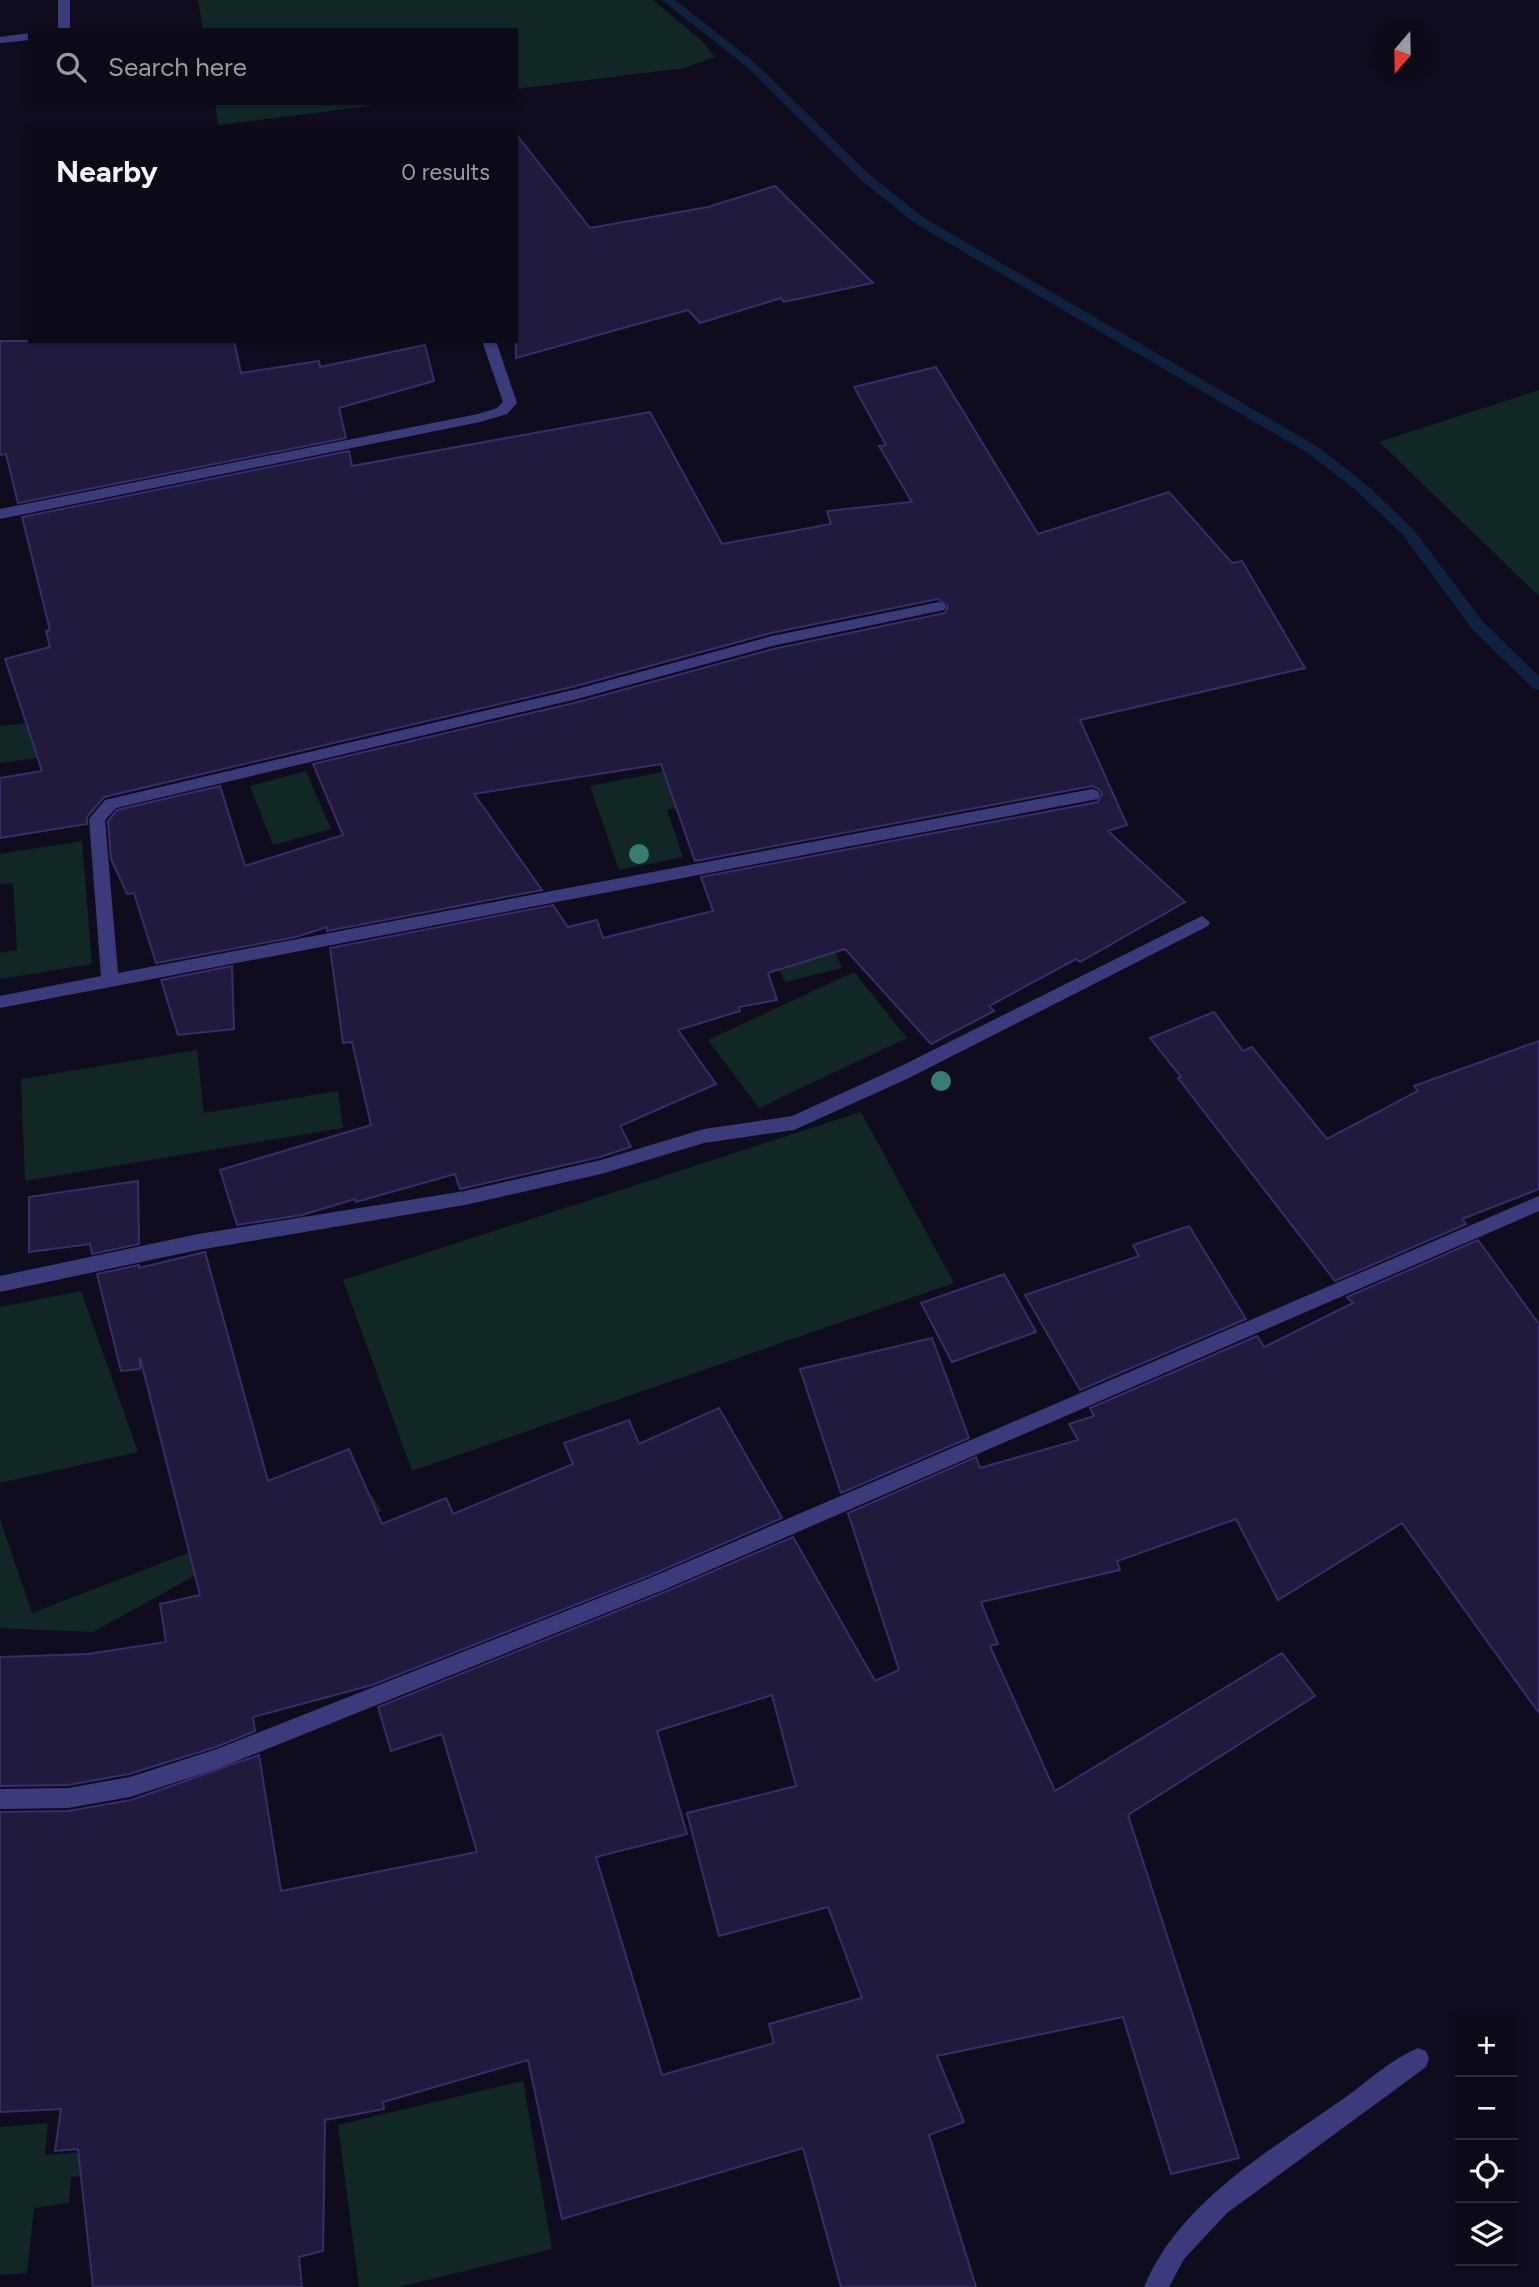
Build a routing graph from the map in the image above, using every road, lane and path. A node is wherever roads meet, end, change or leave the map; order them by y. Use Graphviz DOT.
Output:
graph roads {
  1 [pos="64,0"];
  2 [pos="64,28"];
  3 [pos="28,36"];
  4 [pos="0,40"];
  5 [pos="490,343"];
  6 [pos="0,514"];
  7 [pos="939,607"];
  8 [pos="1092,796"];
  9 [pos="1202,922"];
  10 [pos="110,983"];
  11 [pos="0,1002"];
  12 [pos="1539,1203"];
  13 [pos="0,1284"];
  14 [pos="0,1799"];
  15 [pos="1418,2059"];
  16 [pos="1156,2287"];
  1 -- 2 [label="street"];
  3 -- 4 [label="street"];
  5 -- 6 [label="street"];
  7 -- 10 [label="street"];
  8 -- 10 [label="street"];
  9 -- 13 [label="street"];
  10 -- 11 [label="street"];
  12 -- 14 [label="street"];
  15 -- 16 [label="street"];
}
